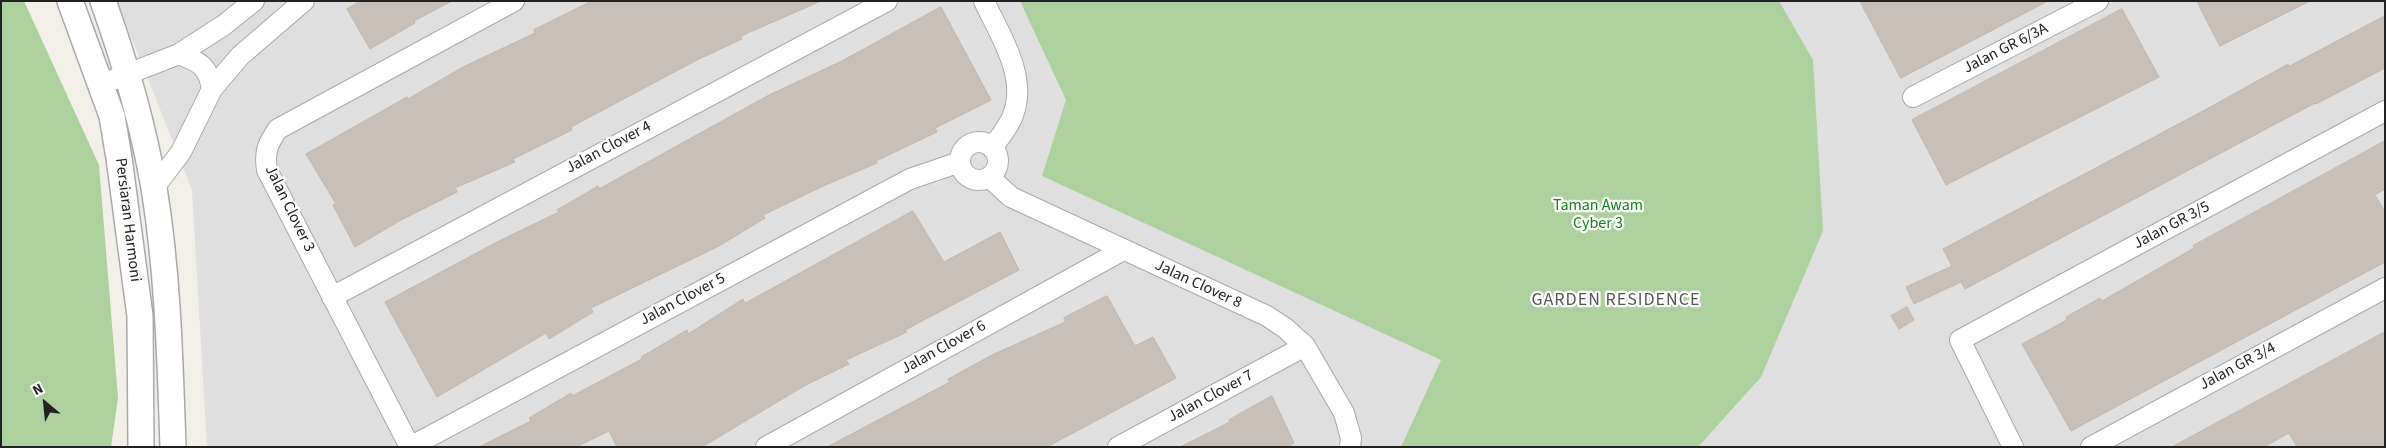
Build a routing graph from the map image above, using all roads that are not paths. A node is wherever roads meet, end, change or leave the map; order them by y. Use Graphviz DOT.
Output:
graph roads {
  1 [pos="70,1"];
  2 [pos="103,1"];
  3 [pos="254,1"];
  4 [pos="304,1"];
  5 [pos="514,1"];
  6 [pos="887,1"];
  7 [pos="984,1"];
  8 [pos="2098,1"];
  9 [pos="179,54"];
  10 [pos="128,73"];
  11 [pos="102,84"];
  12 [pos="212,88"];
  13 [pos="1913,97"];
  14 [pos="2385,111"];
  15 [pos="992,148"];
  16 [pos="960,162"];
  17 [pos="989,177"];
  18 [pos="154,188"];
  19 [pos="1123,250"];
  20 [pos="2385,288"];
  21 [pos="332,297"];
  22 [pos="1305,346"];
  23 [pos="2013,446"];
  24 [pos="141,447"];
  25 [pos="173,447"];
  26 [pos="410,447"];
  27 [pos="766,447"];
  28 [pos="1118,447"];
  29 [pos="1350,447"];
  30 [pos="2090,447"];
  1 -- 11 [label="street, Persiaran Harmoni"];
  2 -- 10 [label="street, Persiaran Harmoni"];
  3 -- 9 [label="street"];
  4 -- 12 [label="street"];
  5 -- 21 [label="street, Jalan Clover 3"];
  6 -- 21 [label="street, Jalan Clover 4"];
  7 -- 15 [label="street"];
  8 -- 13 [label="street, Jalan GR 6/3A"];
  9 -- 10 [label="street"];
  9 -- 12 [label="street"];
  10 -- 11 [label="street"];
  10 -- 18 [label="street, Persiaran Harmoni"];
  11 -- 24 [label="street, Persiaran Harmoni"];
  12 -- 18 [label="street"];
  14 -- 23 [label="street, Jalan GR 3/5"];
  15 -- 16 [label="street"];
  15 -- 17 [label="street"];
  16 -- 17 [label="street"];
  16 -- 26 [label="street, Jalan Clover 5"];
  17 -- 19 [label="street, Jalan Clover 8"];
  18 -- 25 [label="street, Persiaran Harmoni"];
  19 -- 22 [label="street, Jalan Clover 8"];
  19 -- 27 [label="street, Jalan Clover 6"];
  20 -- 30 [label="street, Jalan GR 3/4"];
  21 -- 26 [label="street, Jalan Clover 3"];
  22 -- 28 [label="street, Jalan Clover 7"];
  22 -- 29 [label="street, Jalan Clover 8"];
}
